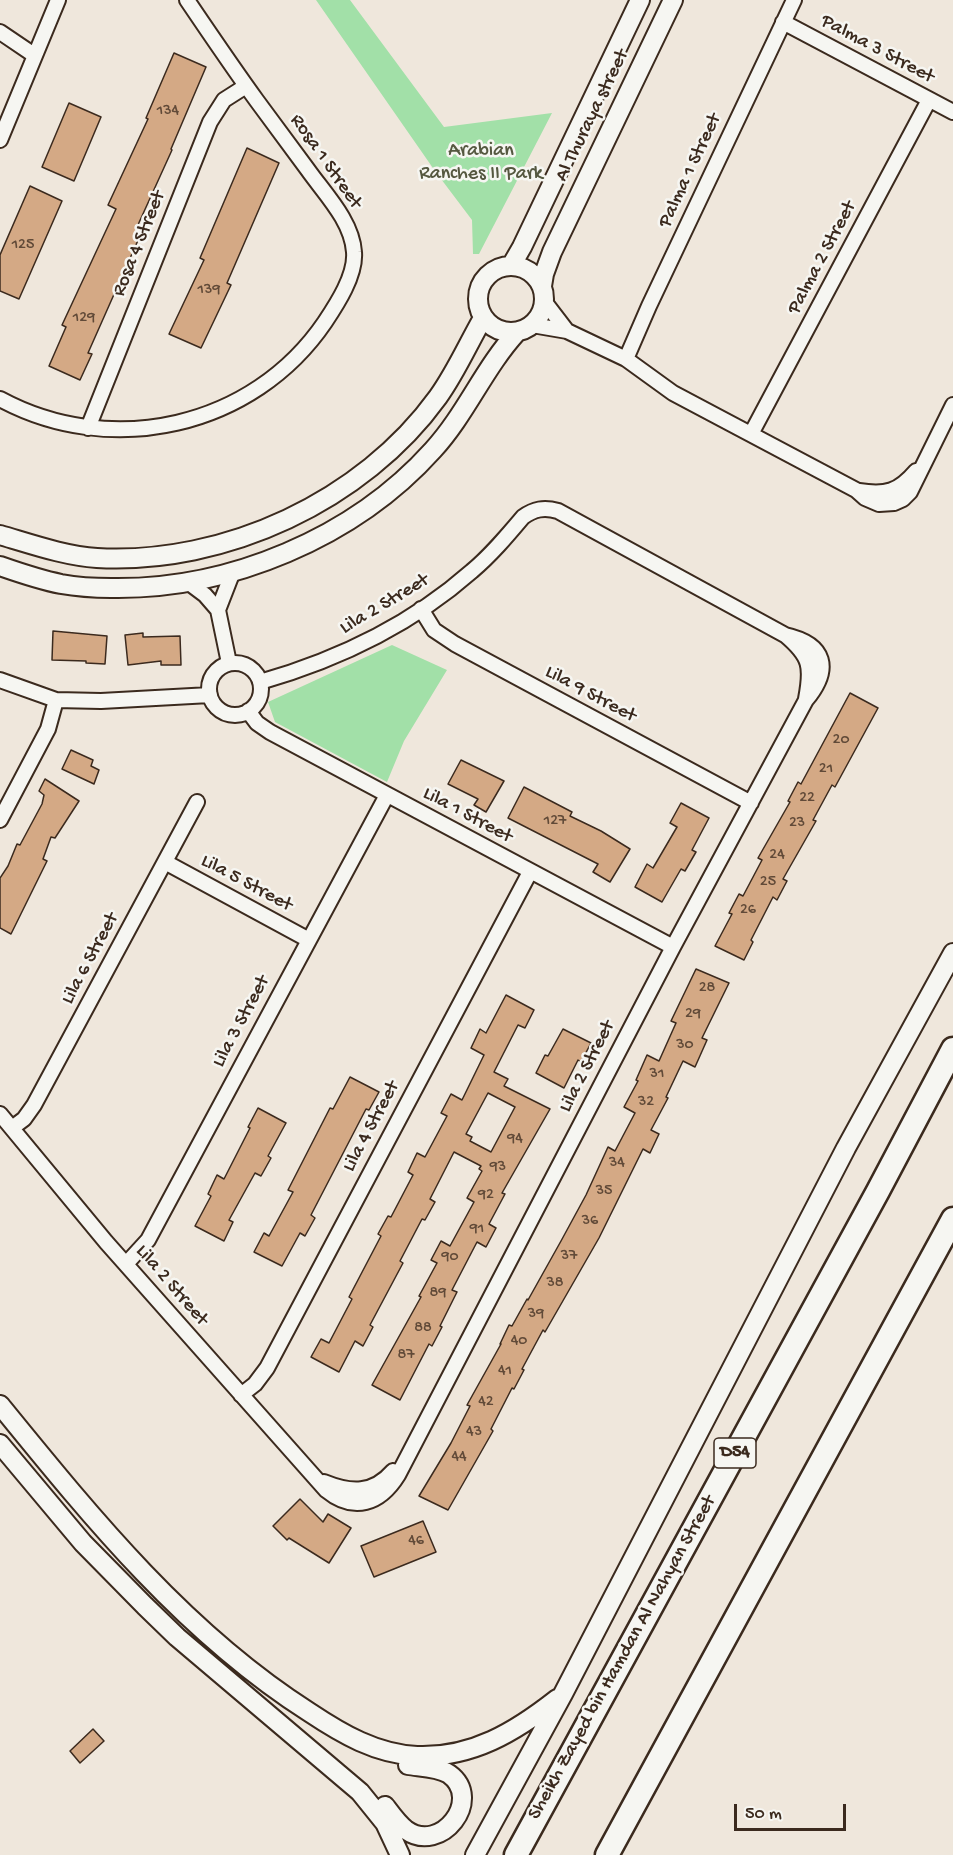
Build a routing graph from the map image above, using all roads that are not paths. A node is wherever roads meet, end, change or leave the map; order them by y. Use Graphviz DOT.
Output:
graph roads {
  1 [pos="58,0"];
  2 [pos="187,0"];
  3 [pos="640,0"];
  4 [pos="673,0"];
  5 [pos="794,0"];
  6 [pos="783,22"];
  7 [pos="0,32"];
  8 [pos="34,56"];
  9 [pos="246,86"];
  10 [pos="929,100"];
  11 [pos="953,112"];
  12 [pos="0,140"];
  13 [pos="511,266"];
  14 [pos="543,293"];
  15 [pos="483,318"];
  16 [pos="525,328"];
  17 [pos="567,331"];
  18 [pos="626,359"];
  19 [pos="0,399"];
  20 [pos="953,405"];
  21 [pos="88,428"];
  22 [pos="751,434"];
  23 [pos="0,535"];
  24 [pos="0,567"];
  25 [pos="232,574"];
  26 [pos="189,583"];
  27 [pos="421,609"];
  28 [pos="218,610"];
  29 [pos="229,663"];
  30 [pos="0,680"];
  31 [pos="260,682"];
  32 [pos="210,695"];
  33 [pos="56,700"];
  34 [pos="248,711"];
  35 [pos="387,795"];
  36 [pos="197,802"];
  37 [pos="751,803"];
  38 [pos="0,820"];
  39 [pos="165,862"];
  40 [pos="530,872"];
  41 [pos="309,940"];
  42 [pos="673,946"];
  43 [pos="953,953"];
  44 [pos="953,1049"];
  45 [pos="0,1114"];
  46 [pos="12,1128"];
  47 [pos="953,1219"];
  48 [pos="126,1264"];
  49 [pos="242,1395"];
  50 [pos="0,1405"];
  51 [pos="0,1444"];
  52 [pos="272,1688"];
  53 [pos="563,1694"];
  54 [pos="257,1705"];
  55 [pos="315,1754"];
  56 [pos="400,1855"];
  57 [pos="475,1855"];
  58 [pos="516,1855"];
  59 [pos="607,1855"];
  1 -- 8 [label="street"];
  2 -- 9 [label="street, Rosa 1 Street"];
  3 -- 13 [label="street, Al Thuraya street"];
  4 -- 14 [label="street, Al Thuraya street"];
  5 -- 6 [label="street, Palma 1 Street"];
  6 -- 10 [label="street, Palma 3 Street"];
  6 -- 18 [label="street, Palma 1 Street"];
  7 -- 8 [label="street"];
  8 -- 12 [label="street"];
  9 -- 21 [label="street, Rosa 4 Street"];
  9 -- 21 [label="street, Rosa 1 Street"];
  10 -- 11 [label="street, Palma 3 Street"];
  10 -- 22 [label="street, Palma 2 Street"];
  13 -- 14 [label="street"];
  13 -- 15 [label="street"];
  14 -- 16 [label="street"];
  14 -- 17 [label="street"];
  15 -- 16 [label="street"];
  15 -- 23 [label="street"];
  16 -- 17 [label="street"];
  16 -- 25 [label="street"];
  17 -- 18 [label="street"];
  18 -- 22 [label="street"];
  19 -- 21 [label="street, Rosa 1 Street"];
  20 -- 22 [label="street"];
  24 -- 26 [label="street"];
  25 -- 26 [label="street"];
  25 -- 28 [label="street"];
  26 -- 28 [label="street"];
  27 -- 31 [label="street, Lila 2 Street"];
  27 -- 37 [label="street, Lila 9 Street"];
  27 -- 37 [label="street, Lila 2 Street"];
  28 -- 29 [label="street"];
  29 -- 31 [label="street"];
  29 -- 32 [label="street"];
  30 -- 33 [label="street"];
  31 -- 34 [label="street"];
  32 -- 33 [label="street"];
  32 -- 34 [label="street"];
  33 -- 38 [label="street"];
  34 -- 35 [label="street, Lila 1 Street"];
  35 -- 40 [label="street, Lila 1 Street"];
  35 -- 41 [label="street, Lila 3 Street"];
  36 -- 39 [label="street, Lila 6 Street"];
  37 -- 42 [label="street, Lila 2 Street"];
  39 -- 41 [label="street, Lila 5 Street"];
  39 -- 46 [label="street, Lila 6 Street"];
  40 -- 42 [label="street, Lila 1 Street"];
  40 -- 49 [label="street, Lila 4 Street"];
  41 -- 48 [label="street, Lila 3 Street"];
  42 -- 49 [label="street, Lila 2 Street"];
  43 -- 53 [label="street"];
  44 -- 58 [label="main road, Sheikh Zayed bin Hamdan Al Nahyan Street / D54"];
  45 -- 46 [label="street, Lila 2 Street"];
  46 -- 48 [label="street, Lila 2 Street"];
  47 -- 59 [label="main road"];
  48 -- 49 [label="street, Lila 2 Street"];
  50 -- 52 [label="street"];
  51 -- 54 [label="street"];
  52 -- 53 [label="street"];
  52 -- 54 [label="street"];
  52 -- 55 [label="street"];
  53 -- 57 [label="street"];
  54 -- 55 [label="street"];
  55 -- 56 [label="street"];
}
